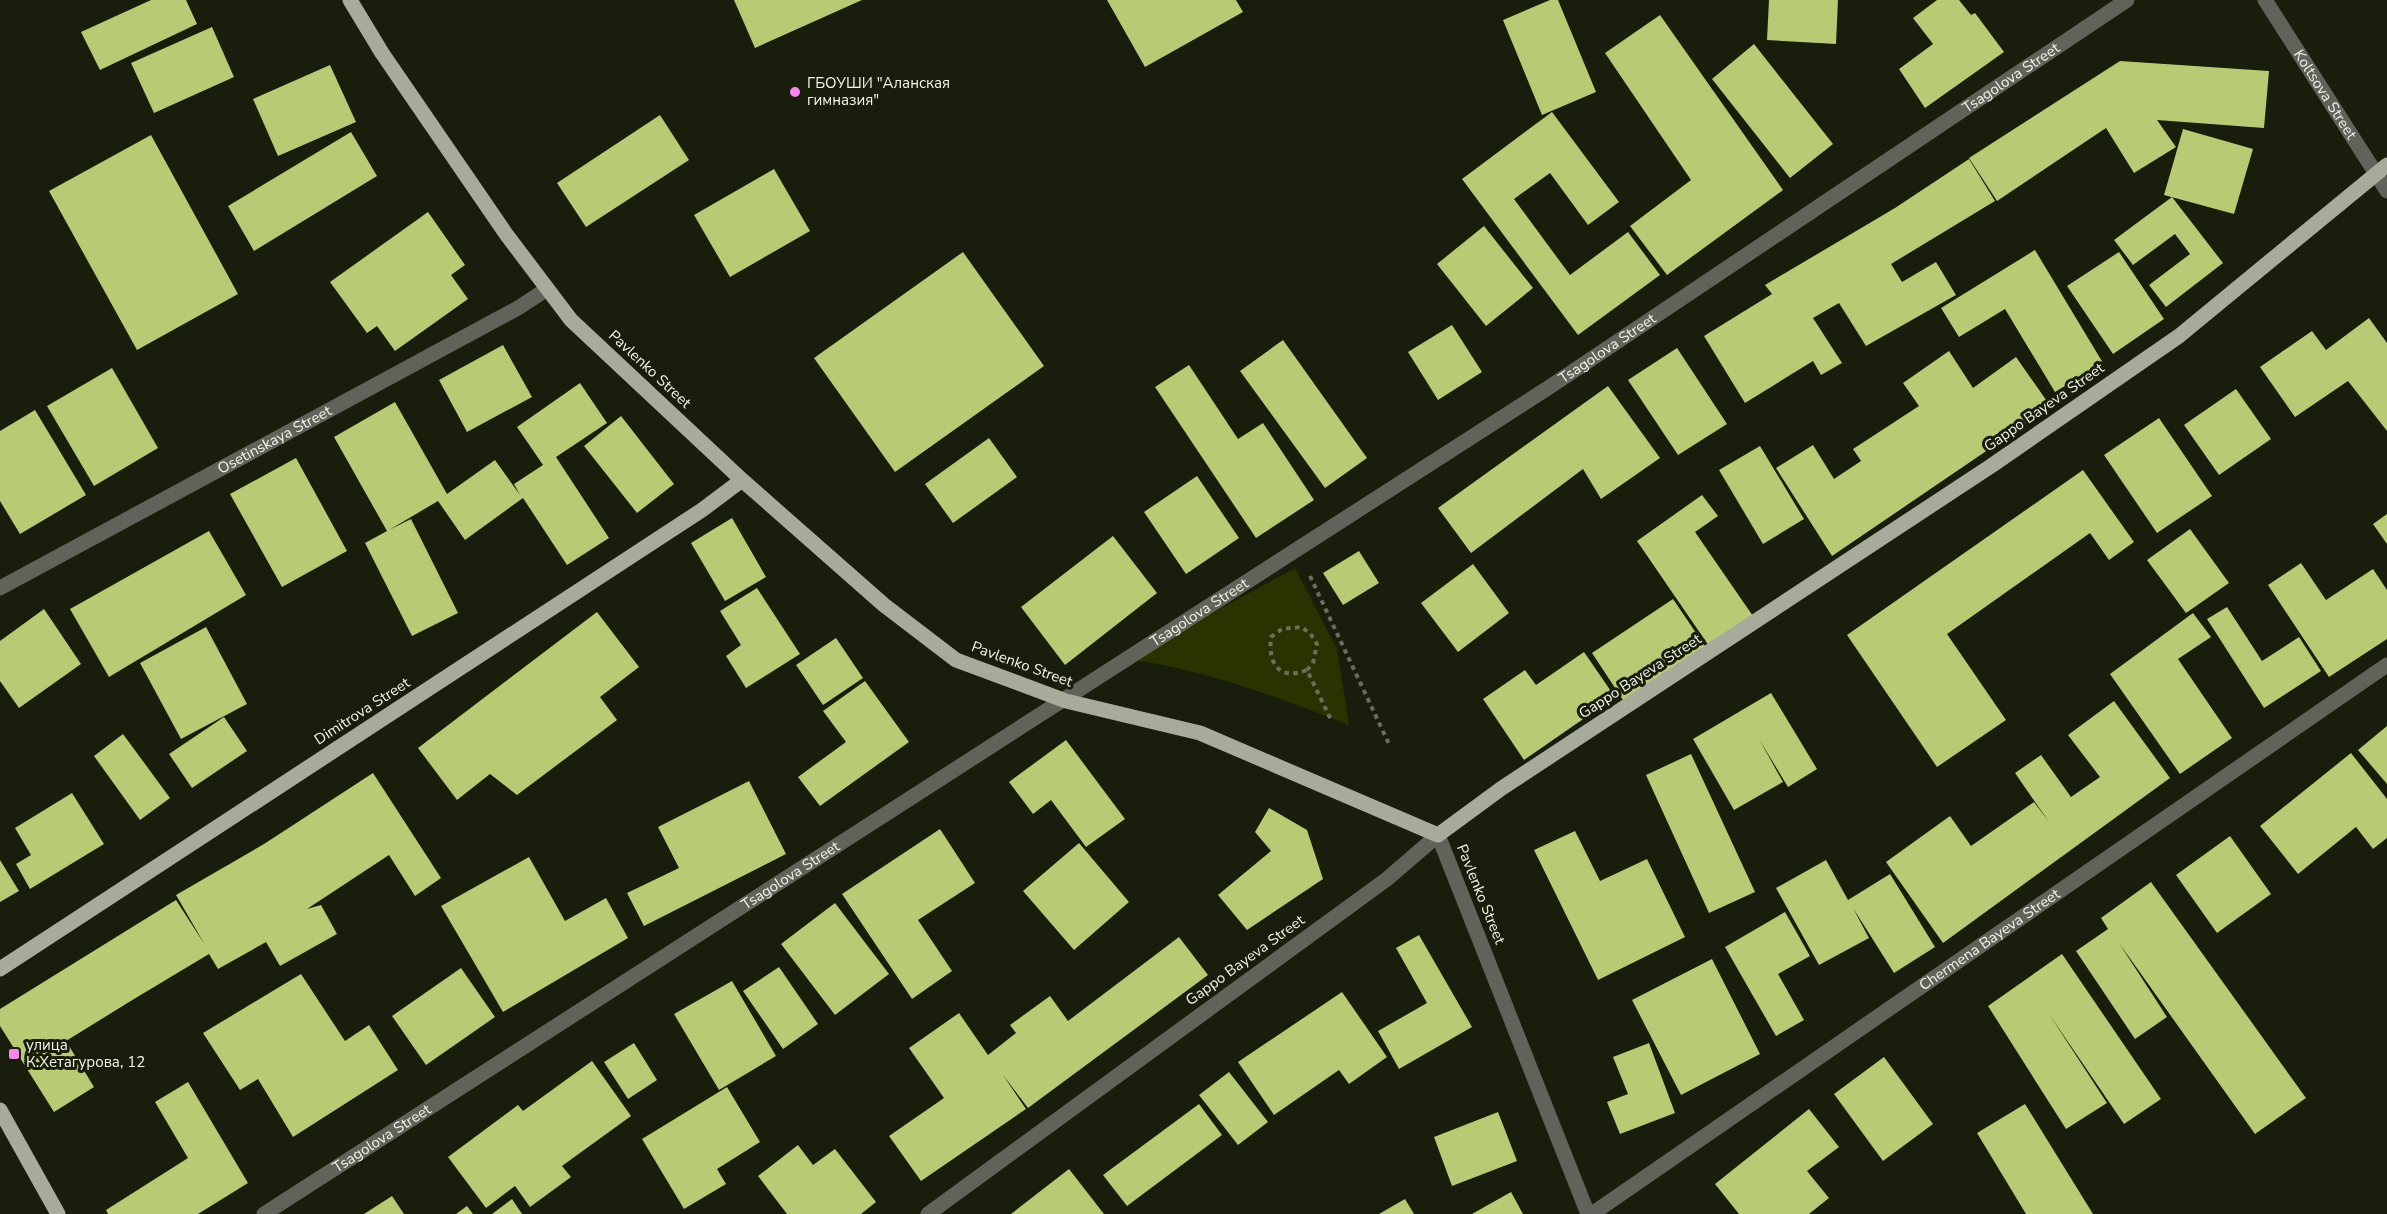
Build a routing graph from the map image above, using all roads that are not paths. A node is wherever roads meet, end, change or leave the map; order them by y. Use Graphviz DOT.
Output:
graph roads {
  1 [pos="350,0"];
  2 [pos="2127,0"];
  3 [pos="2265,0"];
  4 [pos="2381,170"];
  5 [pos="2387,190"];
  6 [pos="546,289"];
  7 [pos="742,480"];
  8 [pos="0,588"];
  9 [pos="2387,665"];
  10 [pos="1066,700"];
  11 [pos="1438,835"];
  12 [pos="0,969"];
  13 [pos="0,1110"];
  14 [pos="58,1214"];
  15 [pos="264,1214"];
  16 [pos="928,1214"];
  17 [pos="1590,1214"];
  1 -- 6 [label="main road, Pavlenko Street"];
  2 -- 10 [label="street, Tsagolova Street"];
  3 -- 4 [label="street, Koltsova Street"];
  4 -- 5 [label="street, Koltsova Street"];
  4 -- 11 [label="main road, Gappo Bayeva Street"];
  6 -- 7 [label="main road, Pavlenko Street"];
  6 -- 8 [label="street, Osetinskaya Street"];
  7 -- 10 [label="main road, Pavlenko Street"];
  7 -- 12 [label="main road, Dimitrova Street"];
  9 -- 17 [label="street, Chermena Bayeva Street"];
  10 -- 11 [label="main road, Pavlenko Street"];
  10 -- 15 [label="street, Tsagolova Street"];
  11 -- 16 [label="street, Gappo Bayeva Street"];
  11 -- 17 [label="street, Pavlenko Street"];
  13 -- 14 [label="main road"];
}
